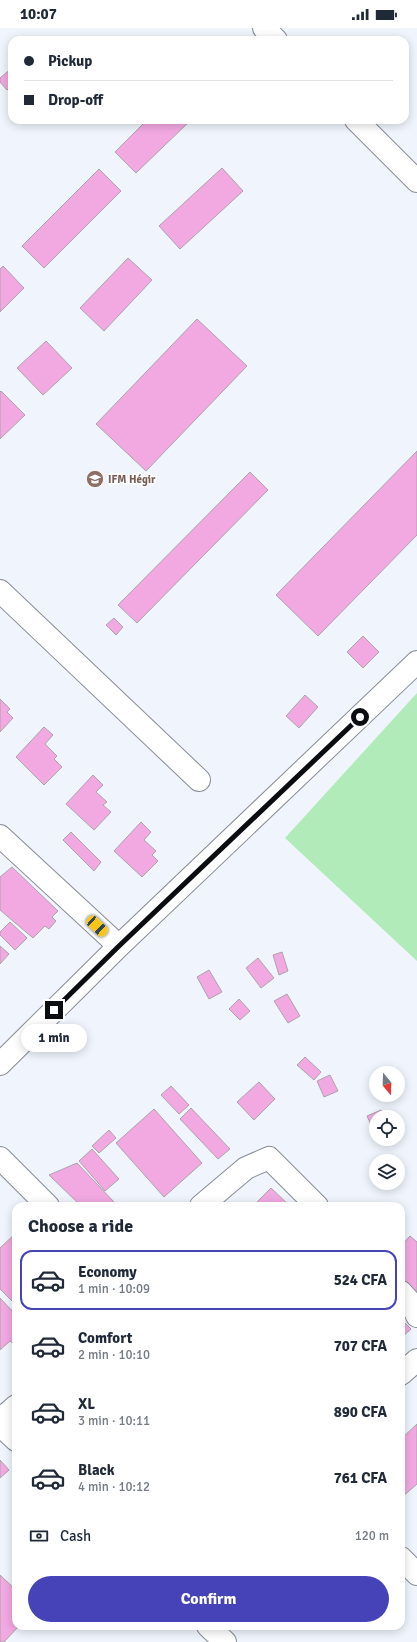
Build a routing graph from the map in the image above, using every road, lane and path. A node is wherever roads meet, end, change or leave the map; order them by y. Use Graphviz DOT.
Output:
graph roads {
  1 [pos="264,28"];
  2 [pos="272,36"];
  3 [pos="360,124"];
  4 [pos="417,181"];
  5 [pos="0,591"];
  6 [pos="417,662"];
  7 [pos="200,780"];
  8 [pos="0,836"];
  9 [pos="119,946"];
  10 [pos="0,1064"];
  11 [pos="0,1158"];
  12 [pos="44,1202"];
  13 [pos="206,1202"];
  14 [pos="313,1202"];
  15 [pos="405,1296"];
  16 [pos="417,1316"];
  17 [pos="417,1360"];
  18 [pos="405,1370"];
  19 [pos="12,1410"];
  20 [pos="0,1420"];
  21 [pos="0,1425"];
  22 [pos="12,1436"];
  23 [pos="405,1562"];
  24 [pos="417,1574"];
  25 [pos="212,1630"];
  26 [pos="225,1642"];
  1 -- 2 [label="street"];
  3 -- 4 [label="street"];
  5 -- 7 [label="street"];
  6 -- 9 [label="street"];
  8 -- 9 [label="street"];
  9 -- 10 [label="street"];
  11 -- 12 [label="street"];
  13 -- 14 [label="street"];
  15 -- 16 [label="street"];
  17 -- 18 [label="street"];
  19 -- 20 [label="street"];
  21 -- 22 [label="street"];
  23 -- 24 [label="street"];
  25 -- 26 [label="street"];
}
